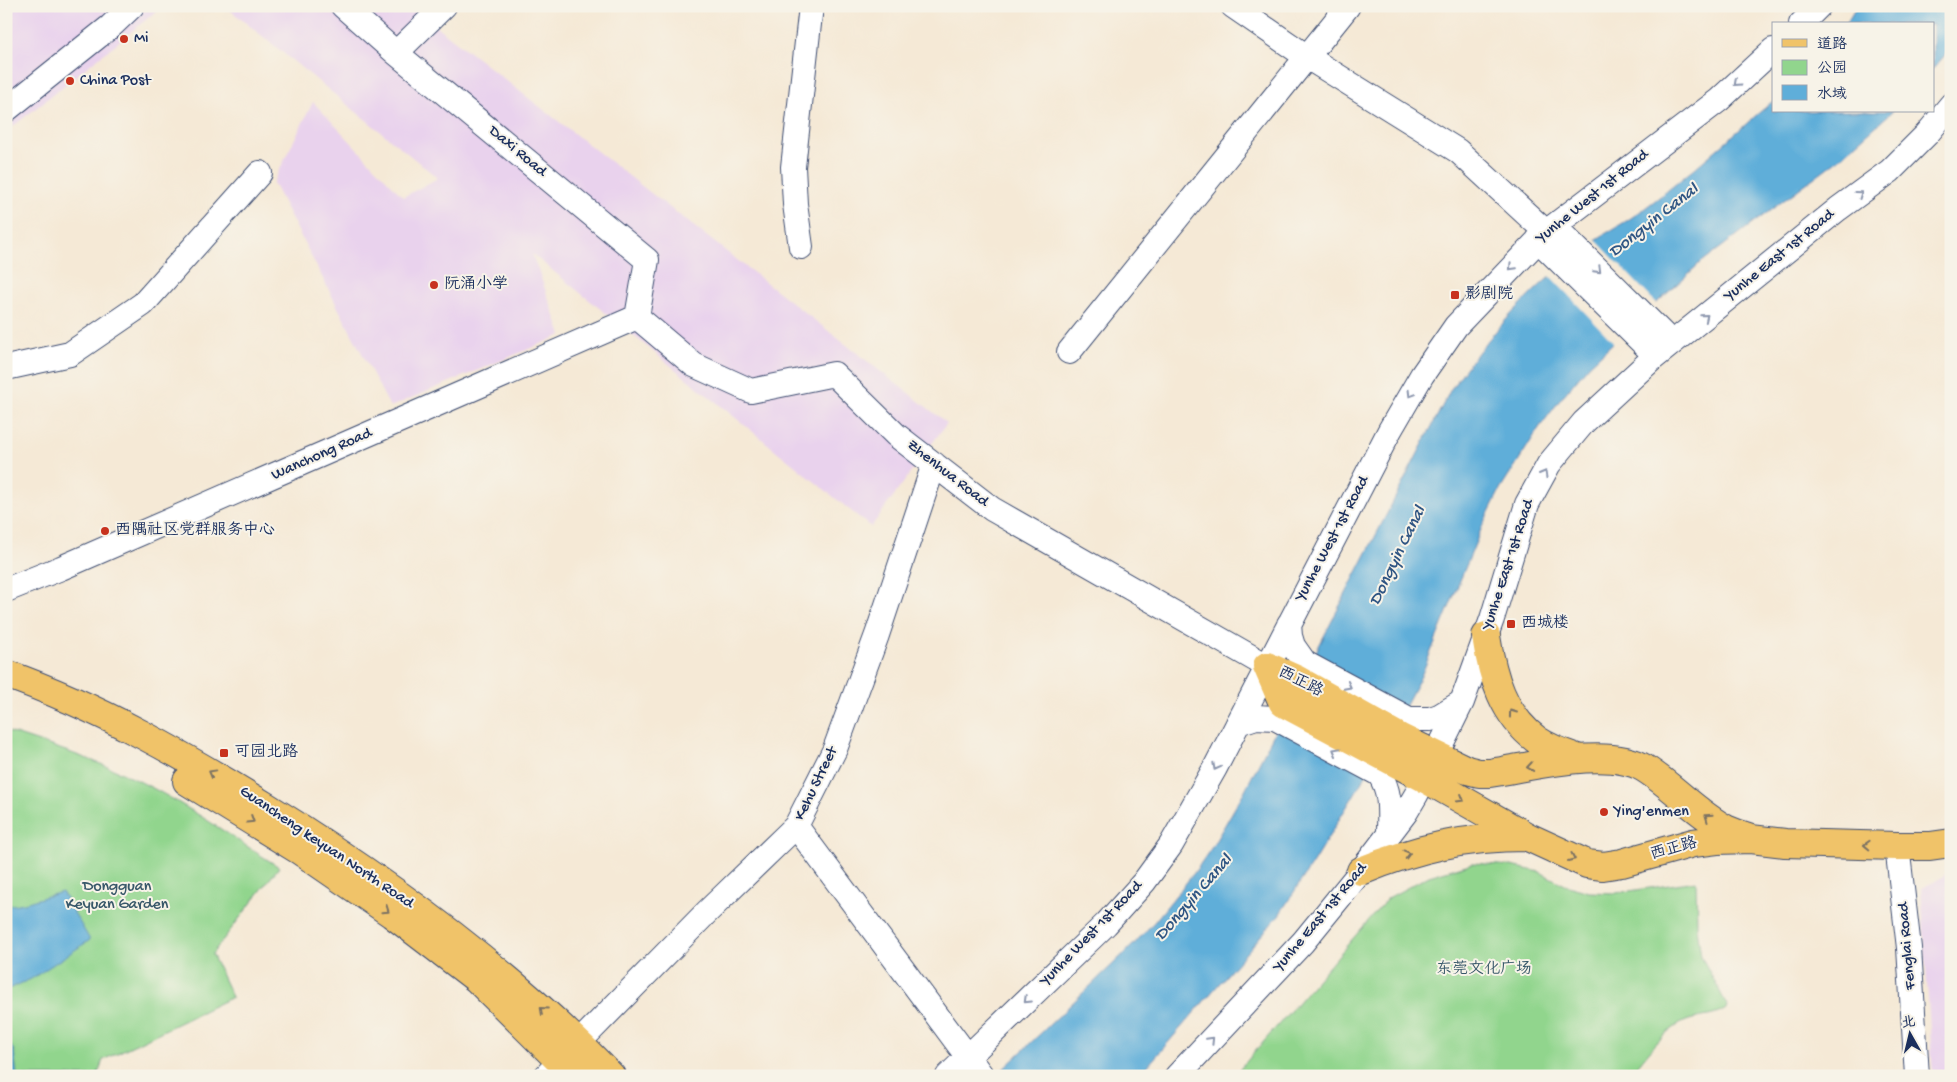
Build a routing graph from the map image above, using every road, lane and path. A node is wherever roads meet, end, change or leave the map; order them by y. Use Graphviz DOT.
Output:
graph roads {
  1 [pos="132,6"];
  2 [pos="343,6"];
  3 [pos="444,6"];
  4 [pos="811,6"];
  5 [pos="1233,6"];
  6 [pos="1348,6"];
  7 [pos="1819,6"];
  8 [pos="1803,22"];
  9 [pos="1772,51"];
  10 [pos="396,53"];
  11 [pos="1307,57"];
  12 [pos="1951,106"];
  13 [pos="6,110"];
  14 [pos="260,173"];
  15 [pos="1550,237"];
  16 [pos="801,247"];
  17 [pos="636,317"];
  18 [pos="1664,350"];
  19 [pos="1069,352"];
  20 [pos="6,368"];
  21 [pos="934,464"];
  22 [pos="6,590"];
  23 [pos="1289,624"];
  24 [pos="1486,636"];
  25 [pos="1267,666"];
  26 [pos="1301,671"];
  27 [pos="6,674"];
  28 [pos="6,692"];
  29 [pos="1462,702"];
  30 [pos="1279,710"];
  31 [pos="1238,723"];
  32 [pos="1394,748"];
  33 [pos="1580,759"];
  34 [pos="1430,767"];
  35 [pos="796,826"];
  36 [pos="1389,834"];
  37 [pos="1528,837"];
  38 [pos="1752,839"];
  39 [pos="1951,842"];
  40 [pos="1897,846"];
  41 [pos="1361,871"];
  42 [pos="967,1058"];
  43 [pos="565,1064"];
  44 [pos="611,1076"];
  45 [pos="948,1076"];
  46 [pos="982,1076"];
  47 [pos="1177,1076"];
  48 [pos="1917,1076"];
  1 -- 13 [label="street"];
  2 -- 10 [label="street, Daxi Road"];
  3 -- 10 [label="street"];
  4 -- 16 [label="street"];
  5 -- 11 [label="street"];
  6 -- 11 [label="street"];
  7 -- 8 [label="street"];
  9 -- 15 [label="street, Yunhe West 1st Road, one-way"];
  10 -- 17 [label="street, Daxi Road"];
  11 -- 15 [label="street"];
  11 -- 19 [label="street"];
  18 -- 12 [label="street, Yunhe East 1st Road, one-way"];
  14 -- 20 [label="street"];
  15 -- 18 [label="street"];
  15 -- 23 [label="street, Yunhe West 1st Road, one-way"];
  17 -- 21 [label="street, Zhenhua Road"];
  17 -- 22 [label="street, Wanchong Road"];
  24 -- 18 [label="street, Yunhe East 1st Road, one-way"];
  21 -- 25 [label="street, Zhenhua Road"];
  21 -- 35 [label="street, Kehu Street"];
  23 -- 25 [label="street, Yunhe West 1st Road"];
  23 -- 26 [label="street"];
  24 -- 29 [label="street, Yunhe East 1st Road"];
  33 -- 24 [label="main road, one-way"];
  25 -- 26 [label="main road, 西正路"];
  25 -- 30 [label="main road, 西正路"];
  25 -- 31 [label="street, Yunhe West 1st Road"];
  26 -- 32 [label="main road, 西正路"];
  43 -- 27 [label="main road, Guancheng keyuan North Road, one-way"];
  28 -- 43 [label="main road, Guancheng keyuan North Road, one-way"];
  29 -- 32 [label="street"];
  29 -- 34 [label="street, Yunhe East 1st Road"];
  30 -- 31 [label="street"];
  30 -- 32 [label="main road, 西正路"];
  31 -- 42 [label="street, Yunhe West 1st Road, one-way"];
  32 -- 34 [label="main road, 西正路"];
  32 -- 36 [label="street"];
  33 -- 34 [label="main road, 西正路, one-way"];
  38 -- 33 [label="main road, 西正路, one-way"];
  34 -- 36 [label="street, Yunhe East 1st Road"];
  34 -- 37 [label="main road, 西正路, one-way"];
  35 -- 42 [label="street"];
  35 -- 43 [label="street, Kehu Street"];
  36 -- 41 [label="street, Yunhe East 1st Road"];
  37 -- 38 [label="main road, 西正路, one-way"];
  41 -- 37 [label="main road, one-way"];
  40 -- 38 [label="main road, 西正路, one-way"];
  39 -- 40 [label="main road, 西正路"];
  40 -- 48 [label="street, Fenglai Road"];
  47 -- 41 [label="street, Yunhe East 1st Road, one-way"];
  42 -- 45 [label="street, Yunhe West 1st Road"];
  42 -- 46 [label="street"];
  43 -- 44 [label="main road, Guancheng keyuan North Road"];
}
